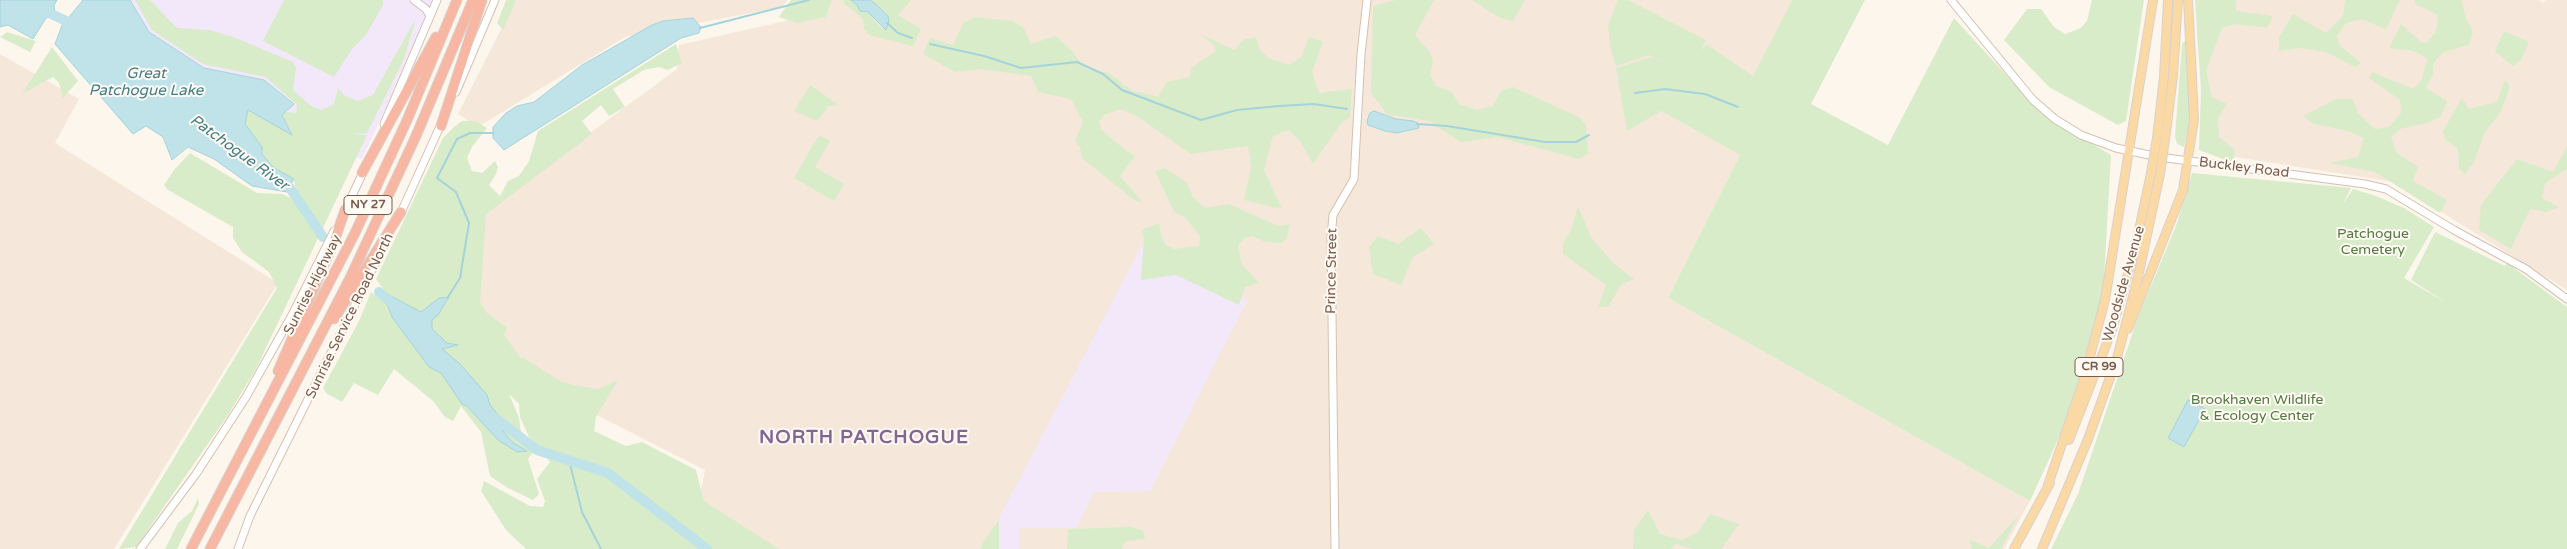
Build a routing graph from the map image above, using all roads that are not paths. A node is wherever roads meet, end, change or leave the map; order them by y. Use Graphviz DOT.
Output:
graph roads {
  1 [pos="414,0"];
  2 [pos="437,0"];
  3 [pos="457,0"];
  4 [pos="474,0"];
  5 [pos="482,0"];
  6 [pos="495,0"];
  7 [pos="1367,0"];
  8 [pos="1951,0"];
  9 [pos="2154,0"];
  10 [pos="2168,0"];
  11 [pos="2178,0"];
  12 [pos="2188,0"];
  13 [pos="430,16"];
  14 [pos="441,126"];
  15 [pos="2161,139"];
  16 [pos="2129,151"];
  17 [pos="2189,161"];
  18 [pos="362,173"];
  19 [pos="2156,174"];
  20 [pos="345,210"];
  21 [pos="401,212"];
  22 [pos="2567,299"];
  23 [pos="2116,358"];
  24 [pos="303,367"];
  25 [pos="266,403"];
  26 [pos="2048,486"];
  27 [pos="140,549"];
  28 [pos="191,549"];
  29 [pos="210,549"];
  30 [pos="238,549"];
  31 [pos="1335,549"];
  32 [pos="2014,549"];
  33 [pos="2042,549"];
  1 -- 13 [label="street"];
  2 -- 13 [label="street"];
  3 -- 18 [label="highway"];
  3 -- 25 [label="highway, Sunrise Highway / NY 27"];
  4 -- 24 [label="highway, Sunrise Highway / NY 27"];
  5 -- 14 [label="highway"];
  6 -- 14 [label="street, Sunrise Service Road North"];
  7 -- 31 [label="street, Prince Street"];
  8 -- 16 [label="street, Buckley Road"];
  9 -- 16 [label="main road"];
  10 -- 15 [label="main road, Woodside Avenue / CR 99"];
  11 -- 15 [label="main road, Woodside Avenue / CR 99"];
  12 -- 17 [label="main road"];
  13 -- 18 [label="street"];
  14 -- 21 [label="street, Sunrise Service Road North"];
  15 -- 19 [label="main road, Woodside Avenue / CR 99, bridge"];
  16 -- 17 [label="street, Buckley Road"];
  16 -- 26 [label="main road"];
  17 -- 22 [label="street, Buckley Road"];
  17 -- 23 [label="main road"];
  18 -- 20 [label="street"];
  19 -- 23 [label="main road, Woodside Avenue / CR 99"];
  19 -- 26 [label="main road, Woodside Avenue / CR 99"];
  20 -- 25 [label="highway"];
  20 -- 27 [label="street"];
  21 -- 24 [label="highway"];
  21 -- 30 [label="street, Sunrise Service Road North"];
  23 -- 33 [label="main road, Woodside Avenue / CR 99"];
  24 -- 29 [label="highway, Sunrise Highway / NY 27"];
  25 -- 28 [label="highway, Sunrise Highway / NY 27"];
  26 -- 32 [label="main road, Woodside Avenue / CR 99"];
}
